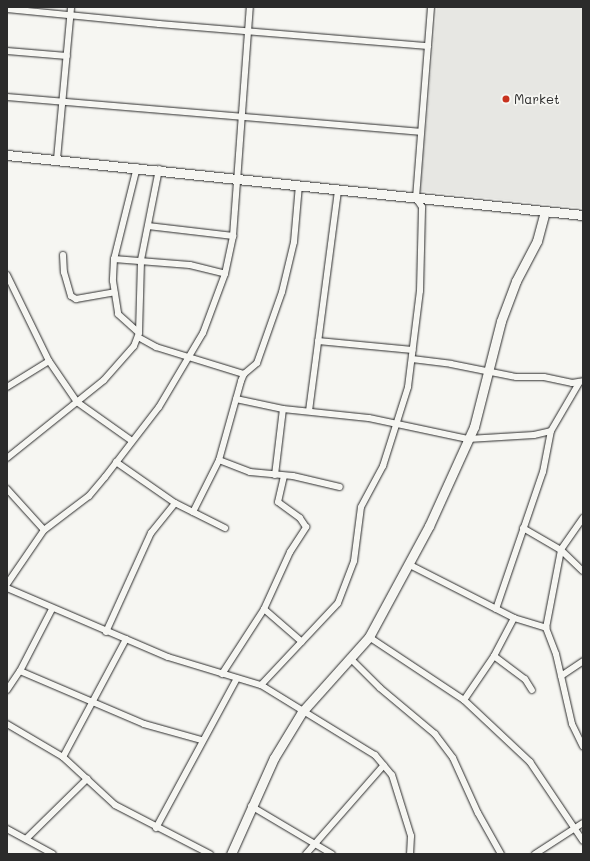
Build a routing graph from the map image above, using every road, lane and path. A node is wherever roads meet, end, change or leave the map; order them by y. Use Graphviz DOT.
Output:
graph roads {
  1 [pos="71,7"];
  2 [pos="250,7"];
  3 [pos="431,7"];
  4 [pos="7,9"];
  5 [pos="71,15"];
  6 [pos="247,30"];
  7 [pos="428,46"];
  8 [pos="7,51"];
  9 [pos="67,56"];
  10 [pos="7,97"];
  11 [pos="61,102"];
  12 [pos="241,118"];
  13 [pos="420,132"];
  14 [pos="7,155"];
  15 [pos="57,159"];
  16 [pos="137,167"];
  17 [pos="159,169"];
  18 [pos="239,179"];
  19 [pos="299,185"];
  20 [pos="338,190"];
  21 [pos="416,198"];
  22 [pos="545,211"];
  23 [pos="583,215"];
  24 [pos="148,226"];
  25 [pos="233,236"];
  26 [pos="63,255"];
  27 [pos="114,258"];
  28 [pos="141,260"];
  29 [pos="225,274"];
  30 [pos="7,276"];
  31 [pos="14,288"];
  32 [pos="7,292"];
  33 [pos="114,292"];
  34 [pos="138,335"];
  35 [pos="318,342"];
  36 [pos="413,350"];
  37 [pos="188,357"];
  38 [pos="412,359"];
  39 [pos="49,361"];
  40 [pos="487,372"];
  41 [pos="244,374"];
  42 [pos="581,382"];
  43 [pos="7,387"];
  44 [pos="236,398"];
  45 [pos="77,402"];
  46 [pos="283,409"];
  47 [pos="309,411"];
  48 [pos="396,425"];
  49 [pos="551,431"];
  50 [pos="468,439"];
  51 [pos="132,441"];
  52 [pos="7,458"];
  53 [pos="219,460"];
  54 [pos="116,462"];
  55 [pos="275,475"];
  56 [pos="284,477"];
  57 [pos="340,487"];
  58 [pos="7,489"];
  59 [pos="175,503"];
  60 [pos="193,512"];
  61 [pos="583,518"];
  62 [pos="225,528"];
  63 [pos="523,528"];
  64 [pos="44,530"];
  65 [pos="561,550"];
  66 [pos="408,564"];
  67 [pos="583,571"];
  68 [pos="7,584"];
  69 [pos="7,588"];
  70 [pos="52,609"];
  71 [pos="264,609"];
  72 [pos="496,609"];
  73 [pos="514,618"];
  74 [pos="546,628"];
  75 [pos="106,632"];
  76 [pos="369,638"];
  77 [pos="126,639"];
  78 [pos="302,642"];
  79 [pos="494,656"];
  80 [pos="350,658"];
  81 [pos="583,661"];
  82 [pos="20,671"];
  83 [pos="222,674"];
  84 [pos="561,676"];
  85 [pos="237,678"];
  86 [pos="261,685"];
  87 [pos="7,690"];
  88 [pos="532,690"];
  89 [pos="464,700"];
  90 [pos="93,704"];
  91 [pos="302,712"];
  92 [pos="7,724"];
  93 [pos="201,740"];
  94 [pos="583,747"];
  95 [pos="63,757"];
  96 [pos="384,765"];
  97 [pos="87,779"];
  98 [pos="251,806"];
  99 [pos="583,823"];
  100 [pos="156,828"];
  101 [pos="576,828"];
  102 [pos="7,829"];
  103 [pos="26,839"];
  104 [pos="583,841"];
  105 [pos="317,845"];
  106 [pos="54,854"];
  107 [pos="210,854"];
  108 [pos="231,854"];
  109 [pos="306,854"];
  110 [pos="332,854"];
  111 [pos="410,854"];
  112 [pos="501,854"];
  113 [pos="535,854"];
  1 -- 5 [label="street"];
  2 -- 6 [label="street"];
  3 -- 7 [label="street"];
  4 -- 5 [label="street"];
  5 -- 6 [label="street"];
  5 -- 9 [label="street"];
  6 -- 7 [label="street"];
  6 -- 12 [label="street"];
  7 -- 13 [label="street"];
  8 -- 9 [label="street"];
  9 -- 11 [label="street"];
  10 -- 11 [label="street"];
  11 -- 12 [label="street"];
  11 -- 15 [label="street"];
  12 -- 13 [label="street"];
  12 -- 18 [label="street"];
  13 -- 21 [label="street"];
  14 -- 15 [label="street"];
  15 -- 16 [label="street"];
  16 -- 17 [label="street"];
  16 -- 27 [label="street"];
  17 -- 18 [label="street"];
  17 -- 24 [label="street"];
  18 -- 19 [label="street"];
  18 -- 25 [label="street"];
  19 -- 20 [label="street"];
  19 -- 41 [label="street"];
  20 -- 21 [label="street"];
  20 -- 35 [label="street"];
  21 -- 22 [label="street"];
  21 -- 36 [label="street"];
  22 -- 23 [label="street"];
  22 -- 40 [label="street"];
  24 -- 25 [label="street"];
  24 -- 28 [label="street"];
  25 -- 29 [label="street"];
  26 -- 33 [label="street"];
  27 -- 28 [label="street"];
  27 -- 33 [label="street"];
  28 -- 29 [label="street"];
  28 -- 34 [label="street"];
  29 -- 37 [label="street"];
  30 -- 31 [label="street"];
  31 -- 32 [label="street"];
  31 -- 39 [label="street"];
  33 -- 34 [label="street"];
  34 -- 37 [label="street"];
  34 -- 45 [label="street"];
  35 -- 36 [label="street"];
  35 -- 47 [label="street"];
  36 -- 38 [label="street"];
  37 -- 41 [label="street"];
  37 -- 51 [label="street"];
  38 -- 40 [label="street"];
  38 -- 48 [label="street"];
  39 -- 43 [label="street"];
  39 -- 45 [label="street"];
  40 -- 42 [label="street"];
  40 -- 50 [label="street"];
  41 -- 44 [label="street"];
  42 -- 49 [label="street"];
  44 -- 46 [label="street"];
  44 -- 53 [label="street"];
  45 -- 51 [label="street"];
  45 -- 52 [label="street"];
  46 -- 47 [label="street"];
  46 -- 55 [label="street"];
  47 -- 48 [label="street"];
  48 -- 50 [label="street"];
  48 -- 78 [label="street"];
  49 -- 50 [label="street"];
  49 -- 63 [label="street"];
  50 -- 66 [label="street"];
  51 -- 54 [label="street"];
  53 -- 55 [label="street"];
  53 -- 60 [label="street"];
  54 -- 59 [label="street"];
  54 -- 64 [label="street"];
  55 -- 56 [label="street"];
  56 -- 57 [label="street"];
  56 -- 71 [label="street"];
  58 -- 64 [label="street"];
  59 -- 60 [label="street"];
  59 -- 75 [label="street"];
  60 -- 62 [label="street"];
  61 -- 65 [label="street"];
  63 -- 65 [label="street"];
  63 -- 72 [label="street"];
  64 -- 68 [label="street"];
  65 -- 67 [label="street"];
  65 -- 74 [label="street"];
  66 -- 72 [label="street"];
  66 -- 76 [label="street"];
  69 -- 70 [label="street"];
  70 -- 75 [label="street"];
  70 -- 82 [label="street"];
  71 -- 78 [label="street"];
  71 -- 83 [label="street"];
  72 -- 73 [label="street"];
  73 -- 74 [label="street"];
  73 -- 79 [label="street"];
  74 -- 84 [label="street"];
  75 -- 77 [label="street"];
  76 -- 80 [label="street"];
  76 -- 89 [label="street"];
  77 -- 83 [label="street"];
  77 -- 90 [label="street"];
  78 -- 86 [label="street"];
  79 -- 88 [label="street"];
  79 -- 89 [label="street"];
  80 -- 91 [label="street"];
  80 -- 112 [label="street"];
  81 -- 84 [label="street"];
  82 -- 87 [label="street"];
  82 -- 90 [label="street"];
  83 -- 85 [label="street"];
  84 -- 94 [label="street"];
  85 -- 86 [label="street"];
  85 -- 93 [label="street"];
  86 -- 91 [label="street"];
  89 -- 101 [label="street"];
  90 -- 93 [label="street"];
  90 -- 95 [label="street"];
  91 -- 96 [label="street"];
  91 -- 98 [label="street"];
  92 -- 95 [label="street"];
  93 -- 100 [label="street"];
  95 -- 97 [label="street"];
  96 -- 105 [label="street"];
  96 -- 111 [label="street"];
  97 -- 100 [label="street"];
  97 -- 103 [label="street"];
  98 -- 105 [label="street"];
  98 -- 108 [label="street"];
  99 -- 101 [label="street"];
  100 -- 107 [label="street"];
  101 -- 104 [label="street"];
  101 -- 113 [label="street"];
  102 -- 103 [label="street"];
  103 -- 106 [label="street"];
  105 -- 109 [label="street"];
  105 -- 110 [label="street"];
}
